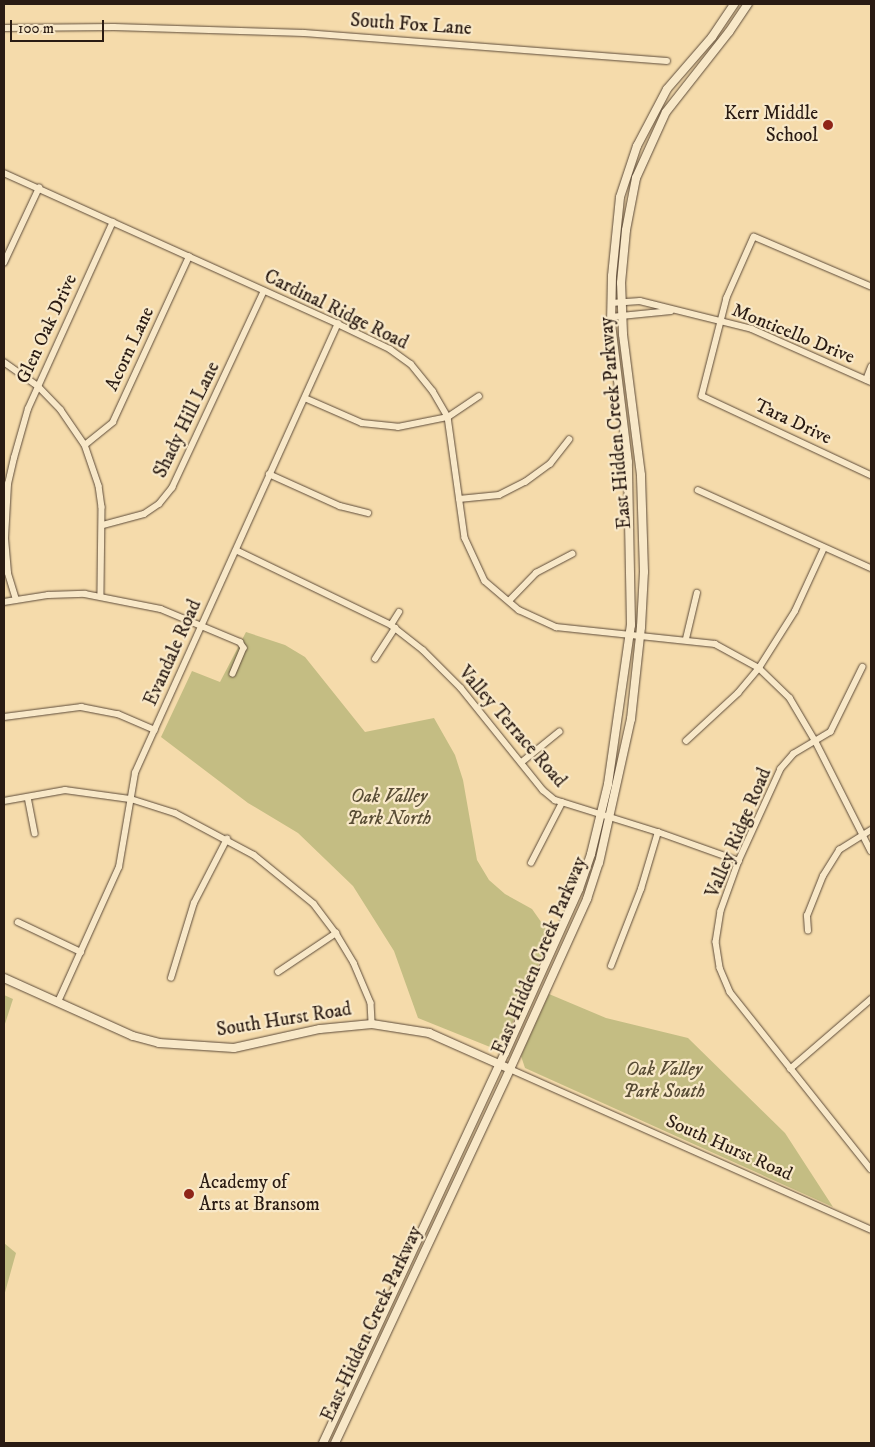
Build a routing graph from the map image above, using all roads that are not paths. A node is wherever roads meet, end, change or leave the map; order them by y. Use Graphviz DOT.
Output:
graph roads {
  1 [pos="734,4"];
  2 [pos="748,4"];
  3 [pos="4,28"];
  4 [pos="666,61"];
  5 [pos="4,173"];
  6 [pos="39,188"];
  7 [pos="113,222"];
  8 [pos="189,256"];
  9 [pos="4,263"];
  10 [pos="871,287"];
  11 [pos="264,291"];
  12 [pos="622,302"];
  13 [pos="612,303"];
  14 [pos="673,311"];
  15 [pos="622,316"];
  16 [pos="611,317"];
  17 [pos="721,320"];
  18 [pos="338,324"];
  19 [pos="4,362"];
  20 [pos="871,367"];
  21 [pos="869,381"];
  22 [pos="38,386"];
  23 [pos="479,396"];
  24 [pos="305,398"];
  25 [pos="448,417"];
  26 [pos="569,440"];
  27 [pos="85,445"];
  28 [pos="269,474"];
  29 [pos="871,475"];
  30 [pos="698,490"];
  31 [pos="459,499"];
  32 [pos="368,513"];
  33 [pos="103,525"];
  34 [pos="824,548"];
  35 [pos="236,550"];
  36 [pos="572,554"];
  37 [pos="871,568"];
  38 [pos="697,593"];
  39 [pos="101,595"];
  40 [pos="16,600"];
  41 [pos="509,601"];
  42 [pos="4,602"];
  43 [pos="399,612"];
  44 [pos="202,625"];
  45 [pos="393,626"];
  46 [pos="630,636"];
  47 [pos="640,637"];
  48 [pos="686,639"];
  49 [pos="375,659"];
  50 [pos="863,667"];
  51 [pos="759,668"];
  52 [pos="232,674"];
  53 [pos="4,717"];
  54 [pos="155,730"];
  55 [pos="559,732"];
  56 [pos="686,742"];
  57 [pos="816,742"];
  58 [pos="522,762"];
  59 [pos="28,797"];
  60 [pos="130,798"];
  61 [pos="4,801"];
  62 [pos="562,803"];
  63 [pos="601,815"];
  64 [pos="610,818"];
  65 [pos="871,830"];
  66 [pos="658,832"];
  67 [pos="35,833"];
  68 [pos="863,835"];
  69 [pos="227,839"];
  70 [pos="871,851"];
  71 [pos="739,861"];
  72 [pos="531,863"];
  73 [pos="18,922"];
  74 [pos="808,931"];
  75 [pos="336,933"];
  76 [pos="82,952"];
  77 [pos="611,966"];
  78 [pos="278,972"];
  79 [pos="4,978"];
  80 [pos="171,978"];
  81 [pos="871,999"];
  82 [pos="58,1002"];
  83 [pos="372,1024"];
  84 [pos="500,1064"];
  85 [pos="510,1069"];
  86 [pos="790,1069"];
  87 [pos="871,1169"];
  88 [pos="871,1230"];
  89 [pos="323,1443"];
  90 [pos="335,1443"];
  1 -- 13 [label="main road, East Hidden Creek Parkway"];
  2 -- 12 [label="main road, East Hidden Creek Parkway"];
  3 -- 4 [label="street, South Fox Lane"];
  5 -- 6 [label="street, Cardinal Ridge Road"];
  6 -- 7 [label="street, Cardinal Ridge Road"];
  6 -- 9 [label="street"];
  7 -- 8 [label="street, Cardinal Ridge Road"];
  7 -- 22 [label="street, Glen Oak Drive"];
  8 -- 11 [label="street, Cardinal Ridge Road"];
  8 -- 27 [label="street, Acorn Lane"];
  10 -- 17 [label="street"];
  11 -- 18 [label="street, Cardinal Ridge Road"];
  11 -- 33 [label="street, Shady Hill Lane"];
  12 -- 13 [label="street, Monticello Drive"];
  12 -- 14 [label="street, Monticello Drive"];
  12 -- 15 [label="main road, East Hidden Creek Parkway"];
  13 -- 16 [label="main road, East Hidden Creek Parkway"];
  14 -- 15 [label="street, Monticello Drive"];
  14 -- 17 [label="street, Monticello Drive"];
  15 -- 16 [label="street, Monticello Drive"];
  15 -- 47 [label="main road, East Hidden Creek Parkway"];
  16 -- 46 [label="main road, East Hidden Creek Parkway"];
  17 -- 21 [label="street, Monticello Drive"];
  17 -- 29 [label="street, Tara Drive"];
  18 -- 24 [label="street, Evandale Road"];
  18 -- 25 [label="street, Cardinal Ridge Road"];
  19 -- 22 [label="street"];
  20 -- 21 [label="street"];
  22 -- 27 [label="street"];
  22 -- 40 [label="street, Glen Oak Drive"];
  23 -- 25 [label="street"];
  24 -- 25 [label="street"];
  24 -- 28 [label="street, Evandale Road"];
  25 -- 31 [label="street, Cardinal Ridge Road"];
  26 -- 31 [label="street"];
  27 -- 33 [label="street"];
  28 -- 32 [label="street"];
  28 -- 35 [label="street, Evandale Road"];
  30 -- 34 [label="street"];
  31 -- 41 [label="street, Cardinal Ridge Road"];
  33 -- 39 [label="street"];
  34 -- 37 [label="street"];
  34 -- 51 [label="street"];
  35 -- 44 [label="street, Evandale Road"];
  35 -- 45 [label="street, Valley Terrace Road"];
  36 -- 41 [label="street"];
  38 -- 48 [label="street"];
  39 -- 40 [label="street"];
  39 -- 44 [label="street"];
  40 -- 42 [label="street"];
  41 -- 46 [label="street, Cardinal Ridge Road"];
  43 -- 45 [label="street"];
  44 -- 52 [label="street"];
  44 -- 54 [label="street, Evandale Road"];
  45 -- 49 [label="street"];
  45 -- 58 [label="street, Valley Terrace Road"];
  46 -- 47 [label="street, Cardinal Ridge Road"];
  46 -- 63 [label="main road, East Hidden Creek Parkway"];
  47 -- 48 [label="street, Cardinal Ridge Road"];
  47 -- 64 [label="main road, East Hidden Creek Parkway"];
  48 -- 51 [label="street, Cardinal Ridge Road"];
  50 -- 57 [label="street, Valley Ridge Road"];
  51 -- 56 [label="street"];
  51 -- 57 [label="street, Cardinal Ridge Road"];
  53 -- 54 [label="street"];
  54 -- 60 [label="street, Evandale Road"];
  55 -- 58 [label="street"];
  57 -- 68 [label="street, Cardinal Ridge Road"];
  57 -- 71 [label="street, Valley Ridge Road"];
  58 -- 62 [label="street, Valley Terrace Road"];
  59 -- 60 [label="street"];
  59 -- 61 [label="street"];
  59 -- 67 [label="street"];
  60 -- 69 [label="street"];
  60 -- 76 [label="street, Evandale Road"];
  62 -- 63 [label="street, Valley Terrace Road"];
  62 -- 72 [label="street"];
  63 -- 64 [label="street, Valley Terrace Road"];
  63 -- 84 [label="main road, East Hidden Creek Parkway"];
  64 -- 66 [label="street, Valley Terrace Road"];
  64 -- 85 [label="main road, East Hidden Creek Parkway"];
  65 -- 68 [label="street"];
  66 -- 71 [label="street, Valley Terrace Road"];
  66 -- 77 [label="street"];
  68 -- 70 [label="street, Cardinal Ridge Road"];
  68 -- 74 [label="street"];
  69 -- 75 [label="street"];
  69 -- 80 [label="street"];
  71 -- 86 [label="street, Valley Ridge Road"];
  73 -- 76 [label="street"];
  75 -- 78 [label="street"];
  75 -- 83 [label="street"];
  76 -- 82 [label="street, Evandale Road"];
  79 -- 82 [label="main road, South Hurst Road"];
  81 -- 86 [label="street"];
  82 -- 83 [label="main road, South Hurst Road"];
  83 -- 84 [label="main road, South Hurst Road"];
  84 -- 85 [label="main road, South Hurst Road"];
  84 -- 89 [label="main road, East Hidden Creek Parkway"];
  85 -- 88 [label="street, South Hurst Road"];
  85 -- 90 [label="main road, East Hidden Creek Parkway"];
  86 -- 87 [label="street, Valley Ridge Road"];
}
